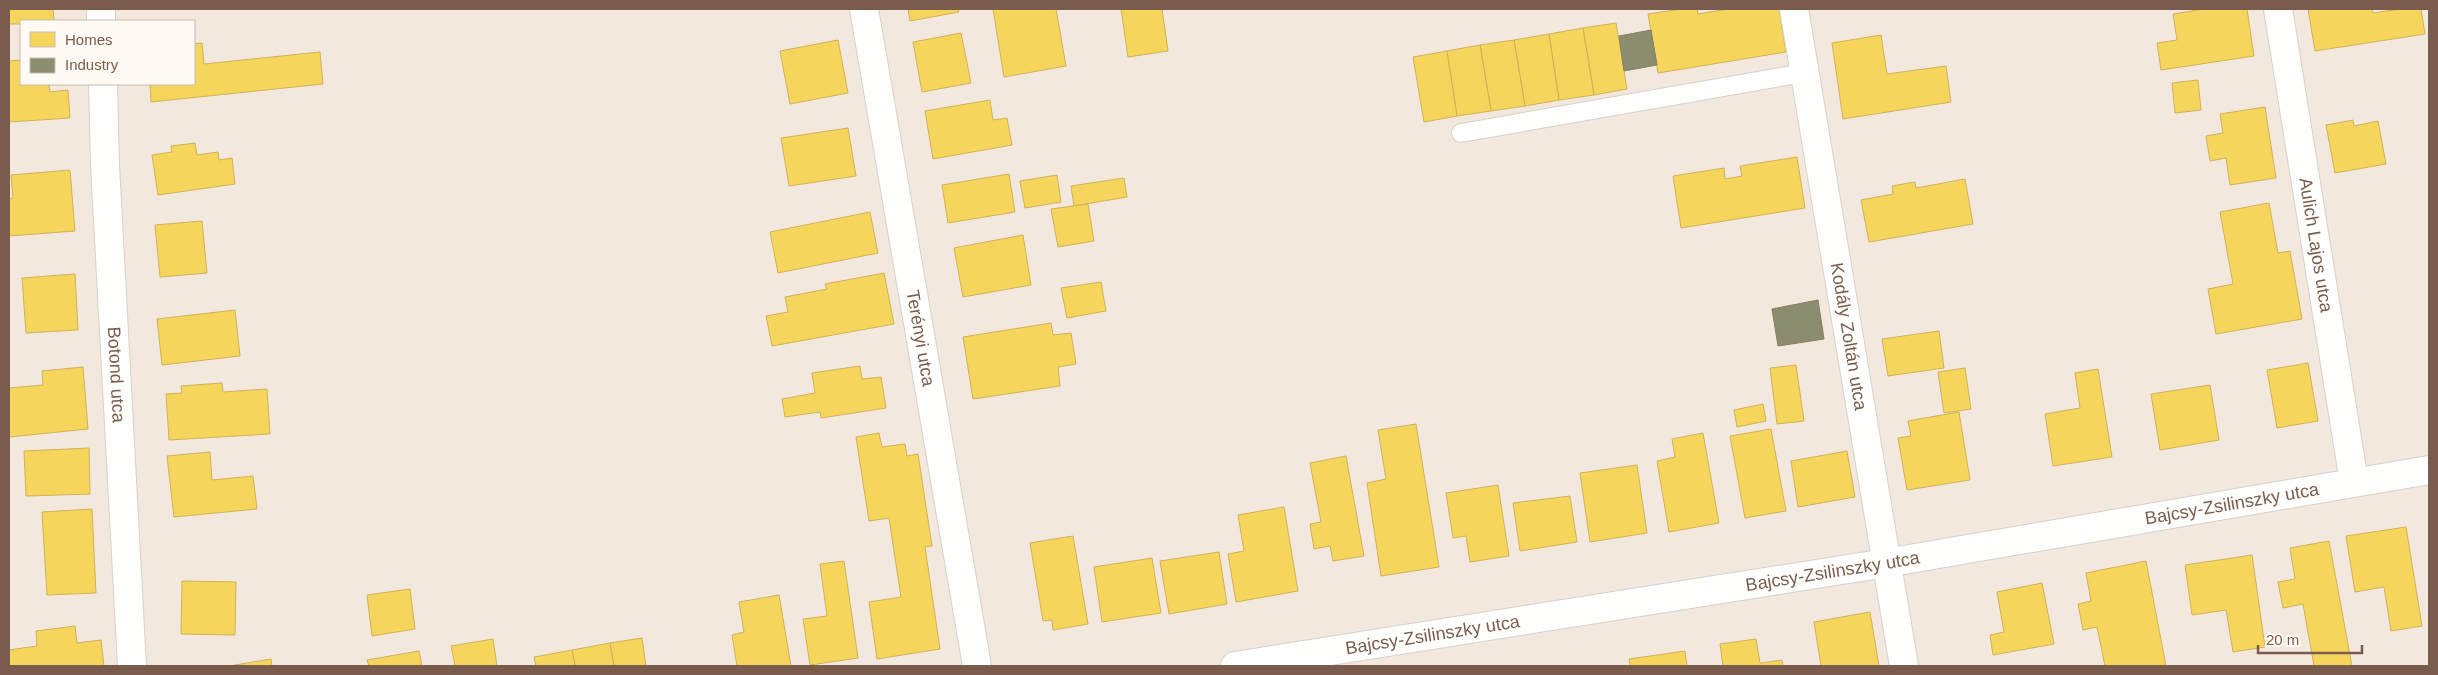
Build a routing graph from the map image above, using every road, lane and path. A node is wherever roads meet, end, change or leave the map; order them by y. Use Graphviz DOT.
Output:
graph roads {
  1 [pos="864,9"];
  2 [pos="1794,9"];
  3 [pos="2278,9"];
  4 [pos="1803,73"];
  5 [pos="103,85"];
  6 [pos="1461,133"];
  7 [pos="2429,470"];
  8 [pos="2354,482"];
  9 [pos="1886,563"];
  10 [pos="132,666"];
  11 [pos="977,666"];
  12 [pos="1235,666"];
  13 [pos="1904,666"];
  1 -- 11 [label="street, Terényi utca"];
  2 -- 4 [label="street, Kodály Zoltán utca"];
  3 -- 8 [label="street, Aulich Lajos utca"];
  4 -- 6 [label="lane"];
  4 -- 9 [label="street, Kodály Zoltán utca"];
  5 -- 10 [label="street, Botond utca"];
  7 -- 8 [label="street, Bajcsy-Zsilinszky utca"];
  8 -- 9 [label="street, Bajcsy-Zsilinszky utca"];
  9 -- 12 [label="street, Bajcsy-Zsilinszky utca"];
  9 -- 13 [label="street, Kodály Zoltán utca"];
}
